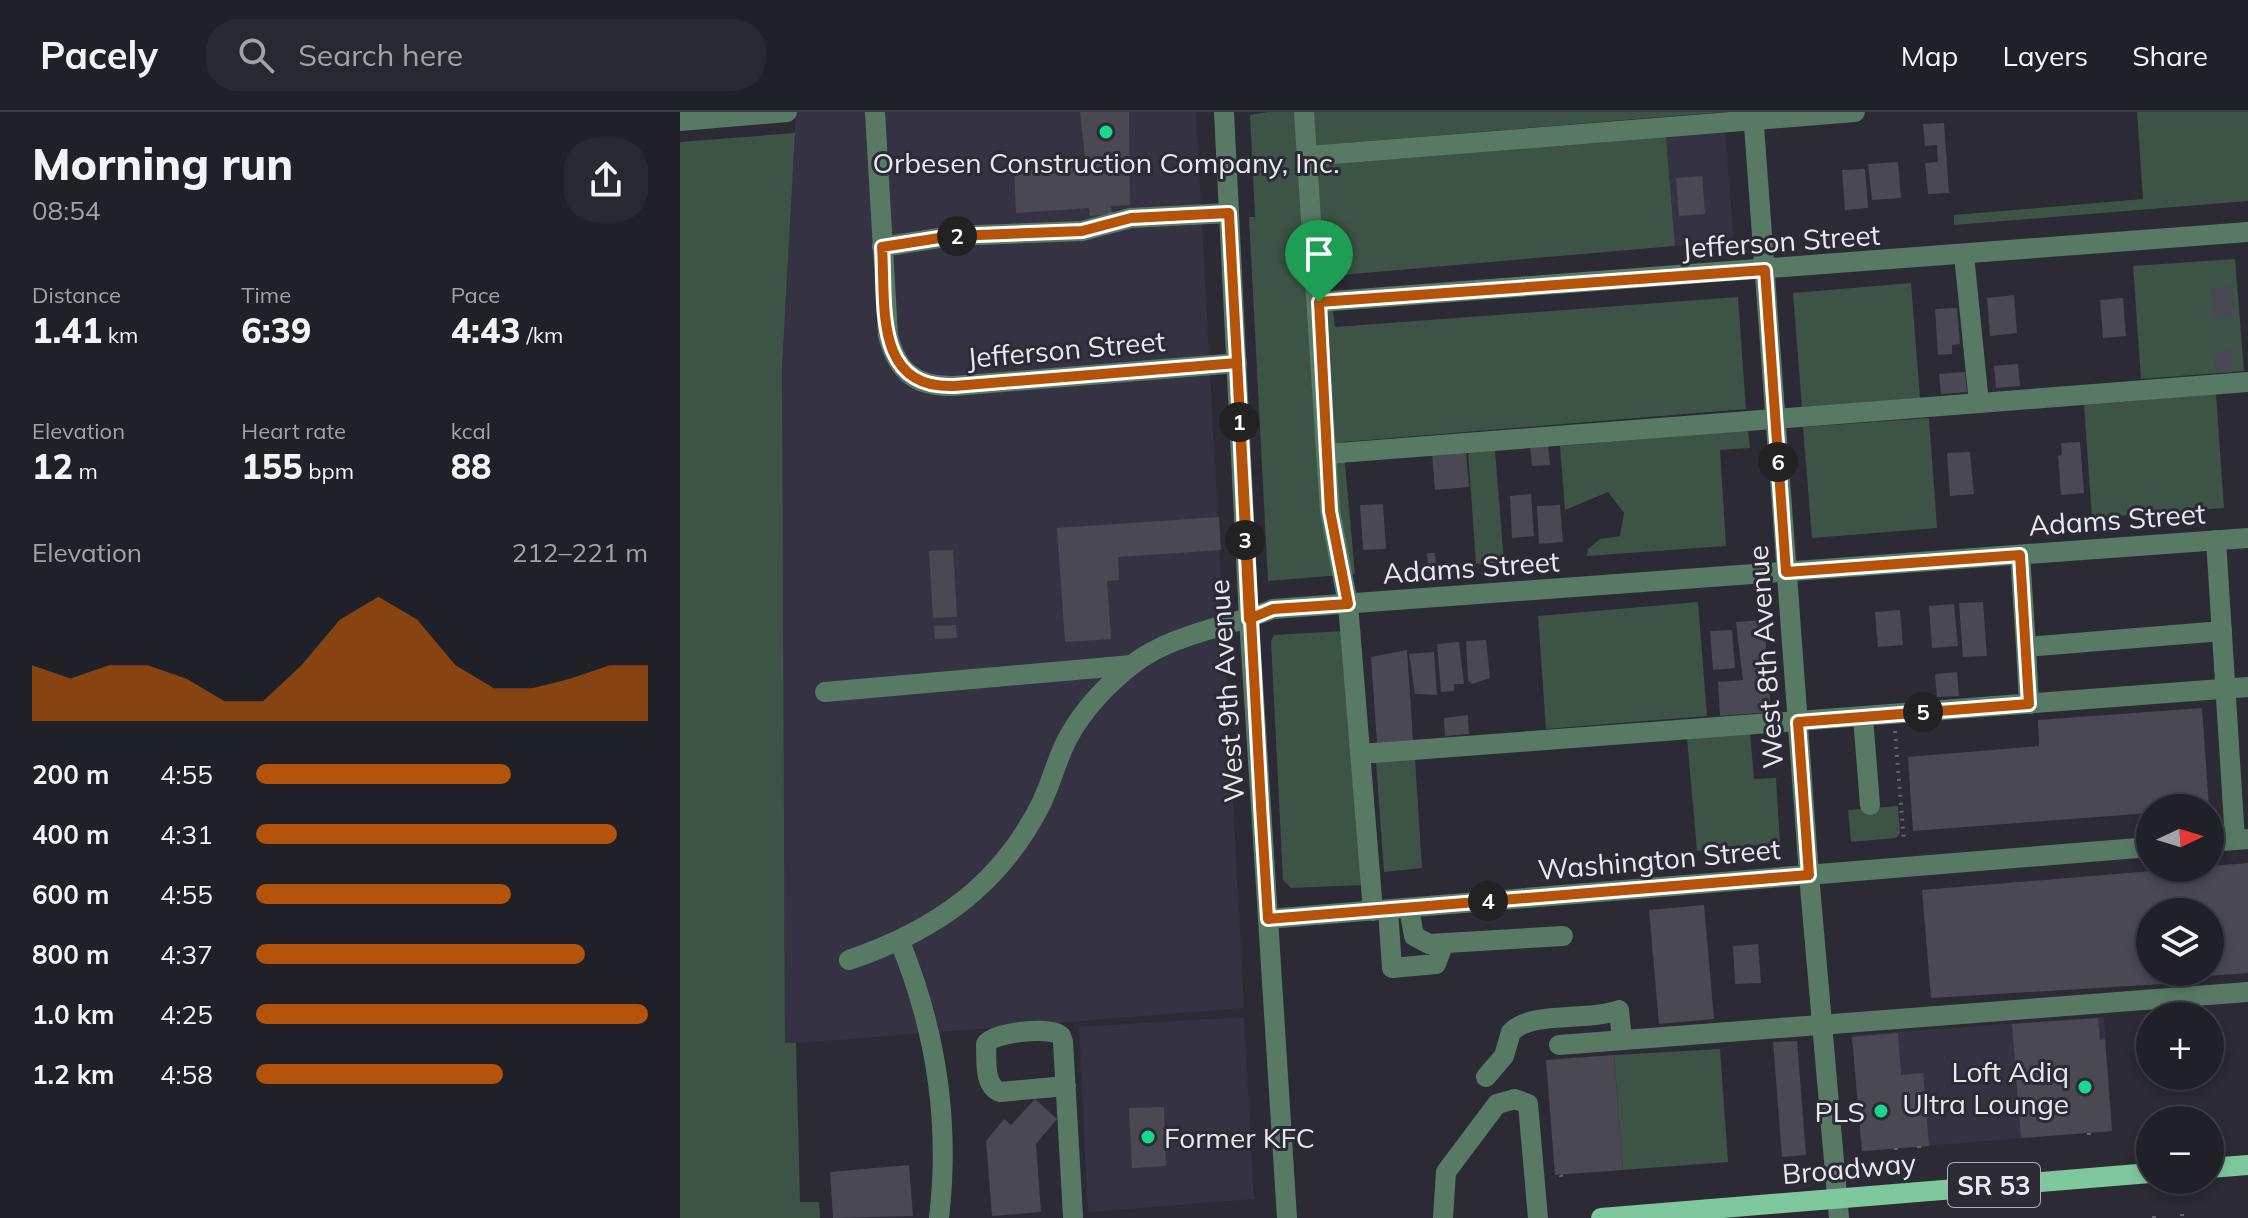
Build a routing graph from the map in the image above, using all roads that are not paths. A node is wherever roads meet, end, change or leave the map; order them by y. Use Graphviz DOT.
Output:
graph roads {
  1 [pos="787,112"];
  2 [pos="875,112"];
  3 [pos="1224,112"];
  4 [pos="1304,112"];
  5 [pos="1855,112"];
  6 [pos="1753,116"];
  7 [pos="680,121"];
  8 [pos="1308,156"];
  9 [pos="1229,213"];
  10 [pos="2248,232"];
  11 [pos="882,247"];
  12 [pos="1964,255"];
  13 [pos="1765,270"];
  14 [pos="1319,302"];
  15 [pos="1237,363"];
  16 [pos="2248,382"];
  17 [pos="1979,403"];
  18 [pos="1775,419"];
  19 [pos="1326,454"];
  20 [pos="2248,538"];
  21 [pos="2216,540"];
  22 [pos="2020,555"];
  23 [pos="1786,572"];
  24 [pos="1348,604"];
  25 [pos="1249,619"];
  26 [pos="2222,631"];
  27 [pos="2026,647"];
  28 [pos="1132,665"];
  29 [pos="2248,687"];
  30 [pos="2225,689"];
  31 [pos="825,692"];
  32 [pos="2029,704"];
  33 [pos="1863,717"];
  34 [pos="1798,722"];
  35 [pos="1360,754"];
  36 [pos="1870,805"];
  37 [pos="2242,840"];
  38 [pos="2136,848"];
  39 [pos="1809,875"];
  40 [pos="1409,908"];
  41 [pos="1380,910"];
  42 [pos="1268,919"];
  43 [pos="1563,936"];
  44 [pos="900,942"];
  45 [pos="1443,946"];
  46 [pos="849,960"];
  47 [pos="2248,992"];
  48 [pos="1822,1024"];
  49 [pos="1622,1040"];
  50 [pos="1559,1045"];
  51 [pos="1486,1077"];
  52 [pos="1066,1086"];
  53 [pos="2248,1165"];
  54 [pos="2224,1167"];
  55 [pos="2136,1174"];
  56 [pos="1837,1197"];
  57 [pos="939,1218"];
  58 [pos="1073,1218"];
  59 [pos="1287,1218"];
  60 [pos="1443,1218"];
  61 [pos="1538,1218"];
  62 [pos="1601,1218"];
  63 [pos="1839,1218"];
  1 -- 7 [label="street"];
  2 -- 11 [label="street"];
  3 -- 9 [label="street, West 9th Avenue"];
  4 -- 8 [label="street"];
  5 -- 6 [label="street"];
  6 -- 8 [label="street"];
  6 -- 13 [label="street, West 8th Avenue"];
  8 -- 14 [label="street"];
  9 -- 11 [label="street"];
  9 -- 15 [label="street, West 9th Avenue"];
  10 -- 12 [label="street, Jefferson Street"];
  11 -- 15 [label="street, Jefferson Street"];
  12 -- 13 [label="street, Jefferson Street"];
  12 -- 17 [label="street"];
  13 -- 14 [label="street, Jefferson Street"];
  13 -- 18 [label="street, West 8th Avenue"];
  14 -- 19 [label="street"];
  15 -- 25 [label="street, West 9th Avenue"];
  16 -- 17 [label="street"];
  17 -- 18 [label="street"];
  18 -- 19 [label="street"];
  18 -- 23 [label="street, West 8th Avenue"];
  19 -- 24 [label="street"];
  20 -- 21 [label="street, Adams Street"];
  21 -- 22 [label="street, Adams Street"];
  21 -- 26 [label="street"];
  22 -- 23 [label="street, Adams Street"];
  22 -- 27 [label="street"];
  23 -- 24 [label="street, Adams Street"];
  23 -- 34 [label="street, West 8th Avenue"];
  24 -- 25 [label="street, Adams Street"];
  24 -- 35 [label="street"];
  25 -- 28 [label="street, Adams Street"];
  25 -- 42 [label="street, West 9th Avenue"];
  26 -- 27 [label="street"];
  26 -- 30 [label="street"];
  27 -- 32 [label="street"];
  28 -- 31 [label="street"];
  28 -- 44 [label="street, Adams Street"];
  29 -- 30 [label="street"];
  30 -- 32 [label="street"];
  30 -- 37 [label="street"];
  32 -- 33 [label="street"];
  33 -- 34 [label="street"];
  33 -- 36 [label="street"];
  34 -- 35 [label="street"];
  34 -- 39 [label="street, West 8th Avenue"];
  35 -- 41 [label="street"];
  38 -- 39 [label="street, Washington Street"];
  39 -- 40 [label="street, Washington Street"];
  39 -- 48 [label="street, West 8th Avenue"];
  40 -- 41 [label="street, Washington Street"];
  40 -- 45 [label="street"];
  41 -- 42 [label="street, Washington Street"];
  41 -- 45 [label="street"];
  42 -- 59 [label="street, West 9th Avenue"];
  43 -- 45 [label="street"];
  44 -- 46 [label="street, Adams Street"];
  44 -- 57 [label="street"];
  47 -- 48 [label="street"];
  48 -- 49 [label="street"];
  48 -- 56 [label="street, West 8th Avenue"];
  49 -- 50 [label="street"];
  49 -- 51 [label="street"];
  52 -- 52 [label="street"];
  52 -- 58 [label="street"];
  53 -- 54 [label="main road"];
  55 -- 56 [label="main road, Broadway / SR 53"];
  56 -- 62 [label="main road, Broadway / SR 53"];
  56 -- 63 [label="street, West 8th Avenue"];
  60 -- 61 [label="street"];
}
